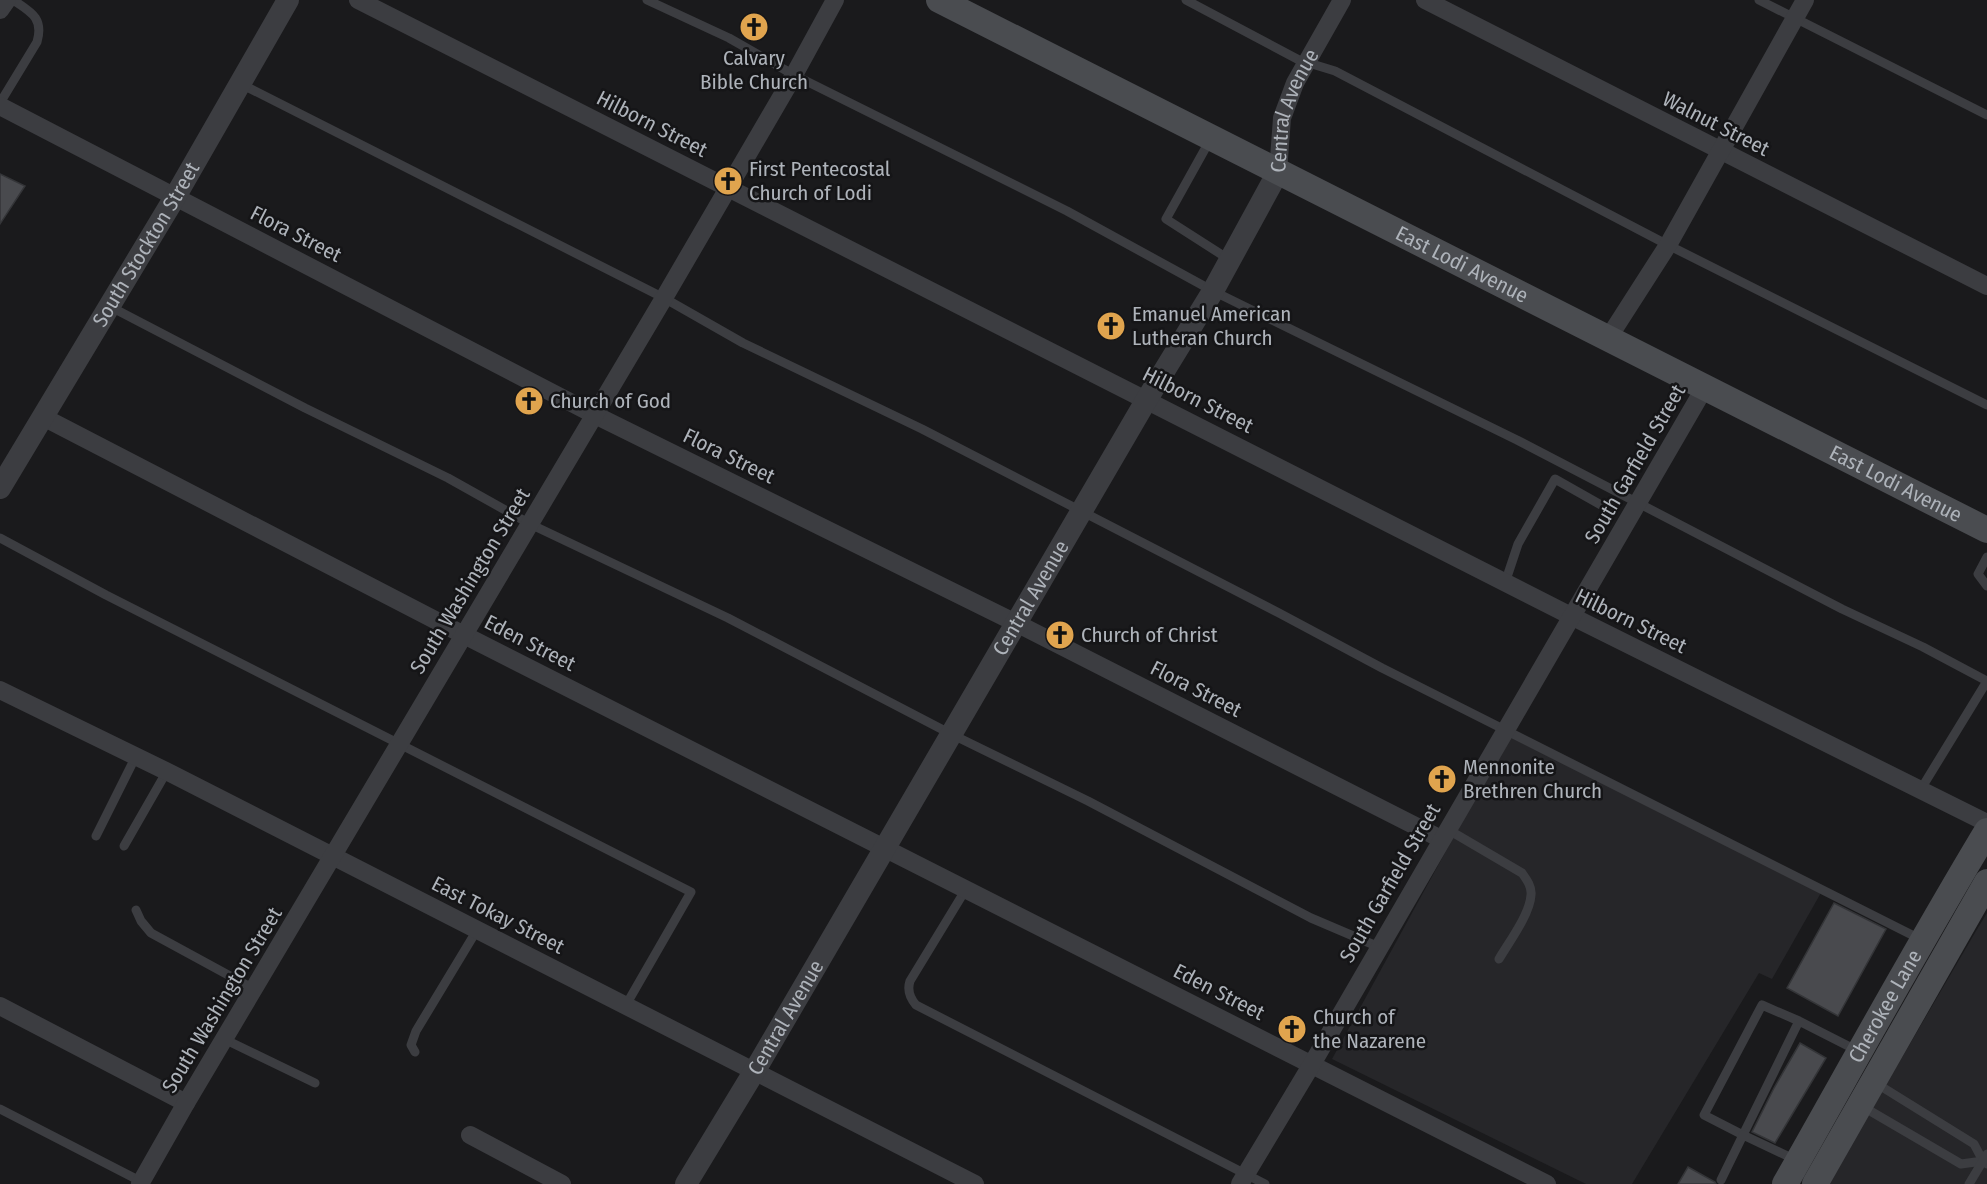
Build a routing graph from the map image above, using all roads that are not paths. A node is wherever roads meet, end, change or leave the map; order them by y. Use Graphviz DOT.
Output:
graph roads {
  1 [pos="7,0"];
  2 [pos="13,0"];
  3 [pos="288,0"];
  4 [pos="358,0"];
  5 [pos="647,0"];
  6 [pos="835,0"];
  7 [pos="1186,0"];
  8 [pos="1342,0"];
  9 [pos="1425,0"];
  10 [pos="1759,0"];
  11 [pos="1805,0"];
  12 [pos="950,2"];
  13 [pos="0,10"];
  14 [pos="1795,18"];
  15 [pos="1307,62"];
  16 [pos="794,75"];
  17 [pos="241,84"];
  18 [pos="0,104"];
  19 [pos="1987,115"];
  20 [pos="1211,138"];
  21 [pos="1721,152"];
  22 [pos="1278,172"];
  23 [pos="727,187"];
  24 [pos="175,197"];
  25 [pos="1668,245"];
  26 [pos="1230,260"];
  27 [pos="1987,286"];
  28 [pos="1213,291"];
  29 [pos="664,298"];
  30 [pos="109,306"];
  31 [pos="1609,337"];
  32 [pos="1705,387"];
  33 [pos="1147,399"];
  34 [pos="1987,405"];
  35 [pos="595,415"];
  36 [pos="43,417"];
  37 [pos="0,488"];
  38 [pos="1639,502"];
  39 [pos="1608,509"];
  40 [pos="1082,513"];
  41 [pos="530,524"];
  42 [pos="1987,530"];
  43 [pos="0,538"];
  44 [pos="1987,557"];
  45 [pos="1505,583"];
  46 [pos="1987,586"];
  47 [pos="1572,617"];
  48 [pos="1016,623"];
  49 [pos="464,635"];
  50 [pos="1987,681"];
  51 [pos="0,690"];
  52 [pos="1506,731"];
  53 [pos="951,734"];
  54 [pos="400,745"];
  55 [pos="136,756"];
  56 [pos="167,771"];
  57 [pos="1921,789"];
  58 [pos="1987,823"];
  59 [pos="1987,831"];
  60 [pos="1444,834"];
  61 [pos="96,836"];
  62 [pos="124,846"];
  63 [pos="885,847"];
  64 [pos="333,857"];
  65 [pos="1987,882"];
  66 [pos="966,889"];
  67 [pos="136,910"];
  68 [pos="477,930"];
  69 [pos="1934,946"];
  70 [pos="1379,947"];
  71 [pos="1499,959"];
  72 [pos="254,989"];
  73 [pos="626,1005"];
  74 [pos="0,1006"];
  75 [pos="1799,1021"];
  76 [pos="224,1039"];
  77 [pos="415,1052"];
  78 [pos="1861,1052"];
  79 [pos="1312,1064"];
  80 [pos="754,1072"];
  81 [pos="1874,1082"];
  82 [pos="315,1083"];
  83 [pos="186,1103"];
  84 [pos="1860,1105"];
  85 [pos="0,1108"];
  86 [pos="470,1135"];
  87 [pos="1743,1135"];
  88 [pos="1986,1159"];
  89 [pos="1798,1161"];
  90 [pos="1242,1179"];
  91 [pos="1721,1180"];
  92 [pos="141,1183"];
  93 [pos="562,1184"];
  94 [pos="686,1184"];
  95 [pos="975,1184"];
  96 [pos="1265,1184"];
  97 [pos="1547,1184"];
  98 [pos="1785,1184"];
  99 [pos="1815,1184"];
  100 [pos="1969,1184"];
  1 -- 13 [label="street"];
  2 -- 18 [label="lane"];
  3 -- 17 [label="street, South Stockton Street"];
  4 -- 23 [label="street, Hilborn Street"];
  5 -- 16 [label="lane"];
  6 -- 16 [label="street, South Washington Street"];
  7 -- 15 [label="lane"];
  8 -- 15 [label="street, Central Avenue"];
  9 -- 21 [label="street, Walnut Street"];
  10 -- 14 [label="lane"];
  11 -- 14 [label="street"];
  12 -- 20 [label="main road, East Lodi Avenue"];
  14 -- 19 [label="lane"];
  14 -- 21 [label="street"];
  15 -- 22 [label="street, Central Avenue"];
  15 -- 25 [label="lane"];
  16 -- 23 [label="street, South Washington Street"];
  16 -- 28 [label="lane"];
  17 -- 24 [label="street, South Stockton Street"];
  17 -- 29 [label="lane"];
  18 -- 24 [label="street, Flora Street"];
  20 -- 22 [label="main road, East Lodi Avenue"];
  20 -- 26 [label="lane"];
  21 -- 25 [label="street"];
  21 -- 27 [label="street, Walnut Street"];
  22 -- 26 [label="street, Central Avenue"];
  22 -- 31 [label="main road, East Lodi Avenue"];
  23 -- 29 [label="street, South Washington Street"];
  23 -- 33 [label="street, Hilborn Street"];
  24 -- 30 [label="street, South Stockton Street"];
  24 -- 35 [label="street, Flora Street"];
  25 -- 31 [label="street"];
  25 -- 34 [label="lane"];
  26 -- 28 [label="street, Central Avenue"];
  28 -- 33 [label="street, Central Avenue"];
  28 -- 38 [label="lane"];
  29 -- 35 [label="street, South Washington Street"];
  29 -- 40 [label="lane"];
  30 -- 36 [label="street, South Stockton Street"];
  30 -- 41 [label="lane"];
  31 -- 32 [label="main road, East Lodi Avenue"];
  32 -- 38 [label="street, South Garfield Street"];
  32 -- 42 [label="main road, East Lodi Avenue"];
  33 -- 40 [label="street, Central Avenue"];
  33 -- 45 [label="street, Hilborn Street"];
  35 -- 41 [label="street, South Washington Street"];
  35 -- 48 [label="street, Flora Street"];
  36 -- 37 [label="street, South Stockton Street"];
  36 -- 49 [label="street, Eden Street"];
  38 -- 47 [label="street, South Garfield Street"];
  38 -- 50 [label="lane"];
  39 -- 45 [label="lane"];
  40 -- 48 [label="street, Central Avenue"];
  40 -- 52 [label="lane"];
  41 -- 49 [label="street, South Washington Street"];
  41 -- 53 [label="lane"];
  43 -- 54 [label="lane"];
  44 -- 46 [label="lane"];
  45 -- 47 [label="street, Hilborn Street"];
  47 -- 52 [label="street, South Garfield Street"];
  47 -- 57 [label="street, Hilborn Street"];
  48 -- 53 [label="street, Central Avenue"];
  48 -- 60 [label="street, Flora Street"];
  49 -- 54 [label="street, South Washington Street"];
  49 -- 63 [label="street, Eden Street"];
  50 -- 57 [label="lane"];
  51 -- 55 [label="street, East Tokay Street"];
  52 -- 60 [label="street, South Garfield Street"];
  52 -- 69 [label="lane"];
  53 -- 63 [label="street, Central Avenue"];
  53 -- 70 [label="lane"];
  54 -- 64 [label="street, South Washington Street"];
  54 -- 73 [label="lane"];
  55 -- 56 [label="street, East Tokay Street"];
  55 -- 61 [label="lane"];
  56 -- 62 [label="lane"];
  56 -- 64 [label="street, East Tokay Street"];
  57 -- 58 [label="street, Hilborn Street"];
  59 -- 69 [label="main road, Cherokee Lane"];
  60 -- 70 [label="street, South Garfield Street"];
  60 -- 71 [label="lane"];
  63 -- 66 [label="street, Eden Street"];
  63 -- 80 [label="street, Central Avenue"];
  64 -- 68 [label="street, East Tokay Street"];
  64 -- 72 [label="street, South Washington Street"];
  65 -- 69 [label="main road, Cherokee Lane"];
  66 -- 79 [label="street, Eden Street"];
  66 -- 90 [label="lane"];
  67 -- 72 [label="lane"];
  68 -- 73 [label="street, East Tokay Street"];
  68 -- 77 [label="lane"];
  69 -- 78 [label="main road, Cherokee Lane"];
  69 -- 81 [label="main road, Cherokee Lane"];
  70 -- 79 [label="street, South Garfield Street"];
  72 -- 76 [label="street, South Washington Street"];
  73 -- 80 [label="street, East Tokay Street"];
  74 -- 83 [label="street"];
  75 -- 78 [label="lane"];
  75 -- 87 [label="lane"];
  75 -- 87 [label="lane"];
  76 -- 82 [label="lane"];
  76 -- 83 [label="street, South Washington Street"];
  78 -- 89 [label="main road, Cherokee Lane"];
  79 -- 90 [label="street, South Garfield Street"];
  79 -- 97 [label="street, Eden Street"];
  80 -- 94 [label="street, Central Avenue"];
  80 -- 95 [label="street, East Tokay Street"];
  81 -- 84 [label="main road, Cherokee Lane"];
  81 -- 88 [label="lane"];
  83 -- 92 [label="street, South Washington Street"];
  84 -- 88 [label="lane"];
  84 -- 99 [label="main road, Cherokee Lane"];
  85 -- 92 [label="lane"];
  86 -- 93 [label="street"];
  87 -- 89 [label="lane"];
  87 -- 91 [label="lane"];
  88 -- 100 [label="lane"];
  89 -- 98 [label="main road, Cherokee Lane"];
  90 -- 96 [label="lane"];
}
